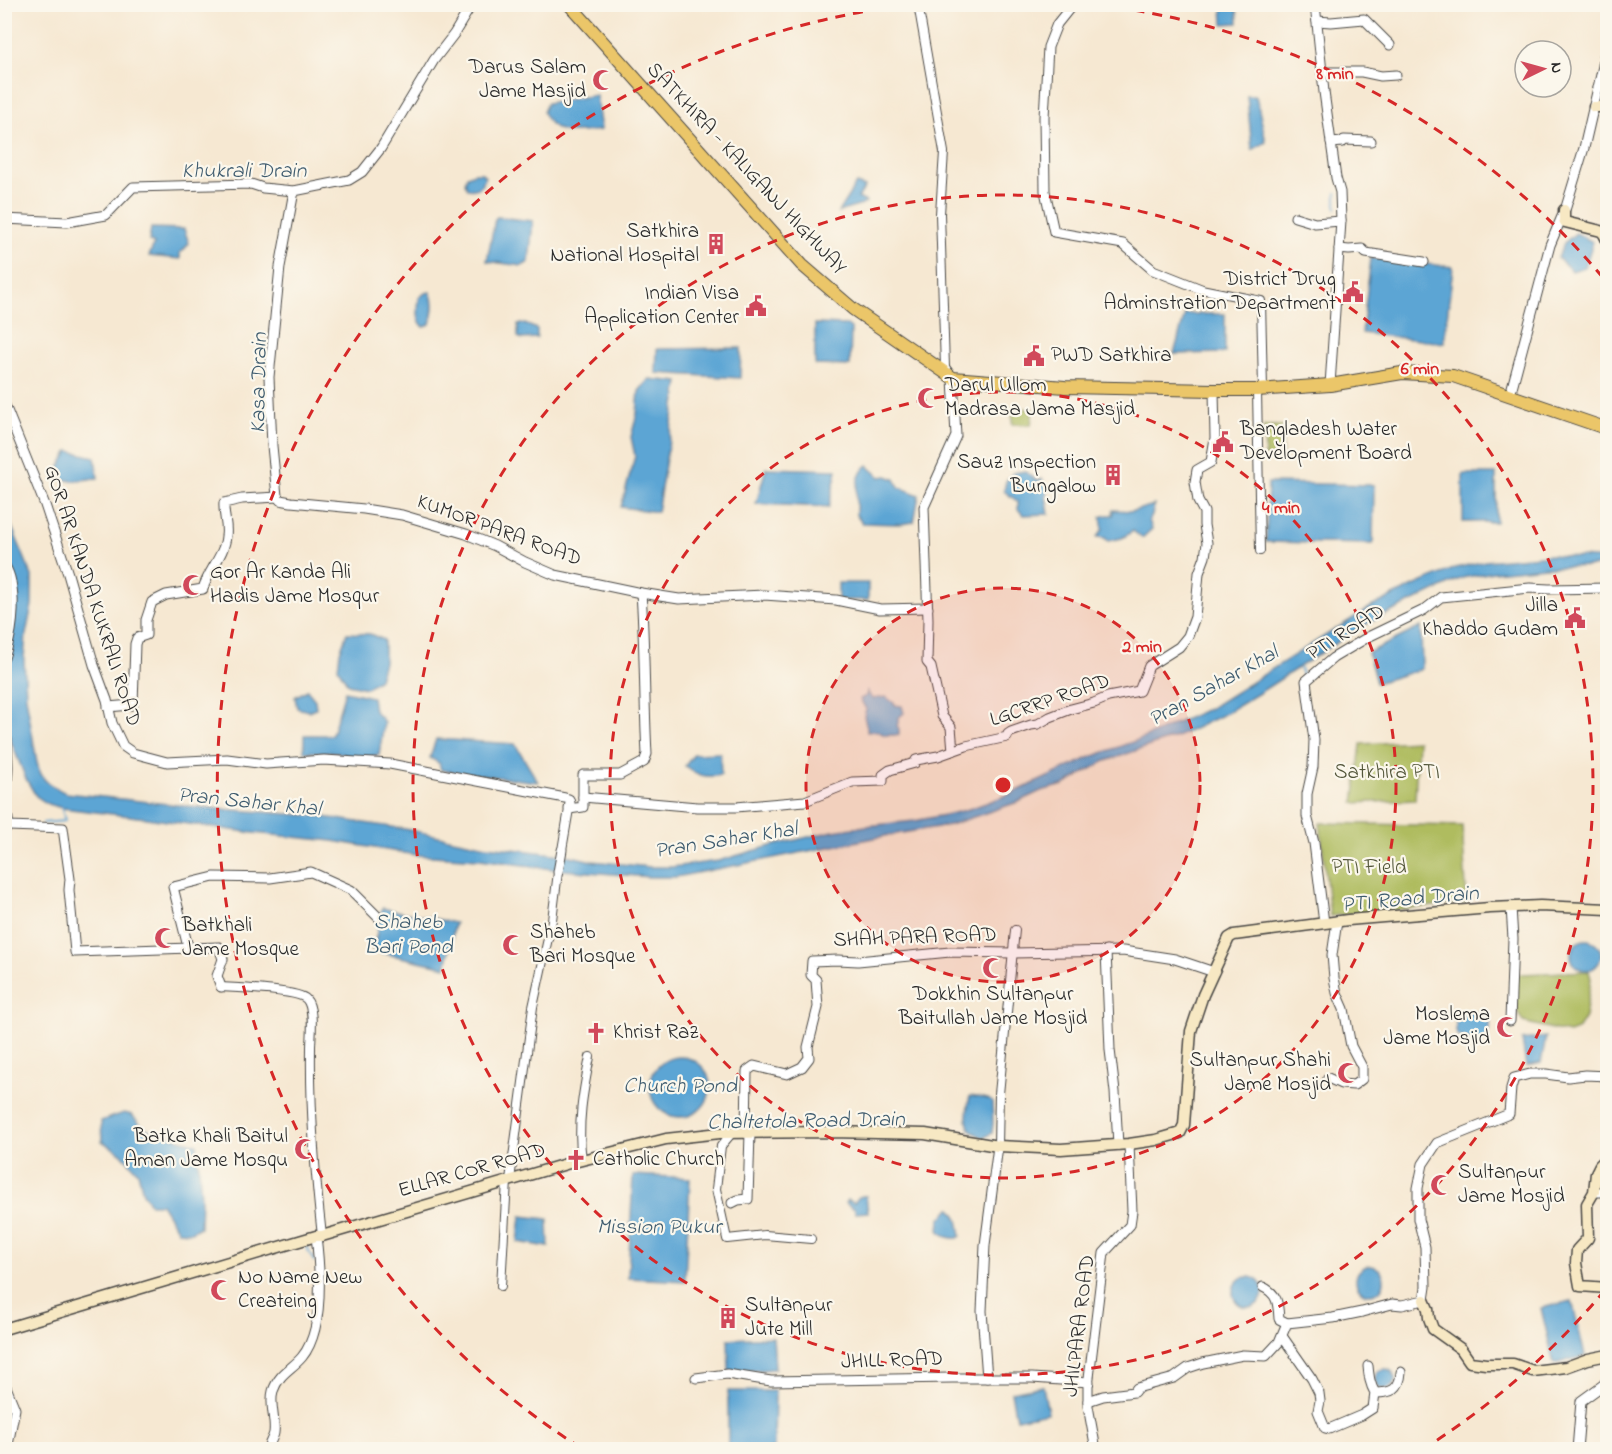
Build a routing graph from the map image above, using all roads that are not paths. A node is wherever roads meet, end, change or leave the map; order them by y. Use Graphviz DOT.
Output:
graph roads {
  1 [pos="472,4"];
  2 [pos="569,4"];
  3 [pos="918,4"];
  4 [pos="1073,4"];
  5 [pos="1315,4"];
  6 [pos="1317,21"];
  7 [pos="1608,26"];
  8 [pos="1390,45"];
  9 [pos="1322,72"];
  10 [pos="1396,75"];
  11 [pos="1594,107"];
  12 [pos="1608,107"];
  13 [pos="1371,141"];
  14 [pos="1331,143"];
  15 [pos="294,191"];
  16 [pos="1564,210"];
  17 [pos="1295,218"];
  18 [pos="4,219"];
  19 [pos="1341,221"];
  20 [pos="1608,242"];
  21 [pos="1339,249"];
  22 [pos="1424,262"];
  23 [pos="1201,289"];
  24 [pos="952,378"];
  25 [pos="1330,385"];
  26 [pos="1215,390"];
  27 [pos="1260,390"];
  28 [pos="1510,395"];
  29 [pos="4,403"];
  30 [pos="1608,429"];
  31 [pos="278,497"];
  32 [pos="1260,551"];
  33 [pos="4,564"];
  34 [pos="1608,588"];
  35 [pos="641,593"];
  36 [pos="928,608"];
  37 [pos="4,658"];
  38 [pos="108,707"];
  39 [pos="4,734"];
  40 [pos="953,751"];
  41 [pos="583,797"];
  42 [pos="569,809"];
  43 [pos="562,850"];
  44 [pos="558,872"];
  45 [pos="1511,907"];
  46 [pos="1608,909"];
  47 [pos="378,917"];
  48 [pos="1337,921"];
  49 [pos="1324,923"];
  50 [pos="1015,930"];
  51 [pos="188,947"];
  52 [pos="1106,951"];
  53 [pos="1013,953"];
  54 [pos="1214,972"];
  55 [pos="221,987"];
  56 [pos="1510,1021"];
  57 [pos="590,1057"];
  58 [pos="1608,1076"];
  59 [pos="1328,1078"];
  60 [pos="732,1133"];
  61 [pos="748,1133"];
  62 [pos="1124,1144"];
  63 [pos="998,1146"];
  64 [pos="1608,1157"];
  65 [pos="582,1160"];
  66 [pos="508,1181"];
  67 [pos="1594,1192"];
  68 [pos="1608,1192"];
  69 [pos="732,1203"];
  70 [pos="319,1236"];
  71 [pos="811,1239"];
  72 [pos="501,1286"];
  73 [pos="1263,1287"];
  74 [pos="1608,1288"];
  75 [pos="1424,1300"];
  76 [pos="1287,1323"];
  77 [pos="4,1329"];
  78 [pos="1282,1336"];
  79 [pos="1608,1355"];
  80 [pos="1266,1358"];
  81 [pos="1203,1366"];
  82 [pos="1368,1366"];
  83 [pos="1401,1372"];
  84 [pos="696,1378"];
  85 [pos="987,1378"];
  86 [pos="1608,1378"];
  87 [pos="4,1382"];
  88 [pos="1089,1382"];
  89 [pos="1376,1393"];
  90 [pos="1088,1401"];
  91 [pos="7,1449"];
  92 [pos="267,1449"];
  93 [pos="1096,1449"];
  94 [pos="1577,1449"];
  1 -- 15 [label="street"];
  2 -- 24 [label="highway, SATKHIRA - KALIGANJ HIGHWAY"];
  3 -- 24 [label="street"];
  4 -- 23 [label="street"];
  5 -- 6 [label="street"];
  6 -- 8 [label="street"];
  6 -- 9 [label="street"];
  7 -- 11 [label="street"];
  9 -- 10 [label="street"];
  9 -- 14 [label="street"];
  11 -- 12 [label="main road"];
  11 -- 16 [label="street"];
  13 -- 14 [label="street"];
  14 -- 19 [label="street"];
  15 -- 18 [label="street"];
  15 -- 31 [label="street"];
  16 -- 20 [label="main road"];
  16 -- 28 [label="street"];
  17 -- 19 [label="street"];
  19 -- 21 [label="street"];
  21 -- 22 [label="street"];
  21 -- 25 [label="street"];
  23 -- 27 [label="street"];
  24 -- 26 [label="highway"];
  24 -- 36 [label="street"];
  25 -- 27 [label="highway"];
  25 -- 28 [label="highway"];
  26 -- 27 [label="highway"];
  26 -- 40 [label="street, LGCRRP ROAD"];
  27 -- 32 [label="street"];
  28 -- 30 [label="highway"];
  29 -- 38 [label="street, GOR AR KANDA KUKRALI ROAD"];
  31 -- 35 [label="street, KUMOR PARA ROAD"];
  31 -- 38 [label="street, KUMOR PARA ROAD"];
  33 -- 37 [label="street"];
  34 -- 49 [label="street, PTI ROAD"];
  35 -- 36 [label="street, KUMOR PARA ROAD"];
  35 -- 41 [label="street"];
  36 -- 40 [label="street"];
  38 -- 42 [label="street, GOR AR KANDA KUKRALI ROAD"];
  39 -- 51 [label="street"];
  40 -- 41 [label="street, LGCRRP ROAD"];
  41 -- 42 [label="street"];
  42 -- 43 [label="street"];
  43 -- 44 [label="street"];
  44 -- 66 [label="street"];
  45 -- 46 [label="main road"];
  45 -- 48 [label="main road"];
  45 -- 56 [label="street"];
  47 -- 51 [label="street"];
  48 -- 49 [label="main road"];
  48 -- 59 [label="street"];
  49 -- 54 [label="main road"];
  50 -- 53 [label="street"];
  51 -- 55 [label="street"];
  52 -- 53 [label="street, SHAH PARA ROAD"];
  52 -- 54 [label="street, SHAH PARA ROAD"];
  52 -- 62 [label="street, JHILPARA ROAD"];
  53 -- 61 [label="street, SHAH PARA ROAD"];
  53 -- 63 [label="street"];
  54 -- 62 [label="main road, ELLAR COR ROAD"];
  55 -- 70 [label="street"];
  57 -- 65 [label="street"];
  58 -- 75 [label="street"];
  60 -- 61 [label="main road, ELLAR COR ROAD"];
  60 -- 65 [label="main road, ELLAR COR ROAD"];
  60 -- 71 [label="street"];
  61 -- 63 [label="main road, ELLAR COR ROAD"];
  61 -- 69 [label="street"];
  62 -- 63 [label="main road, ELLAR COR ROAD"];
  62 -- 88 [label="street, JHILPARA ROAD"];
  63 -- 85 [label="street"];
  64 -- 67 [label="main road"];
  65 -- 66 [label="main road, ELLAR COR ROAD"];
  66 -- 70 [label="main road, ELLAR COR ROAD"];
  66 -- 72 [label="street"];
  67 -- 68 [label="street"];
  67 -- 74 [label="main road"];
  70 -- 77 [label="main road, ELLAR COR ROAD"];
  70 -- 92 [label="street"];
  73 -- 76 [label="street"];
  75 -- 76 [label="street"];
  75 -- 79 [label="main road"];
  76 -- 78 [label="street"];
  78 -- 89 [label="street"];
  78 -- 90 [label="street"];
  80 -- 81 [label="street"];
  82 -- 89 [label="street"];
  83 -- 89 [label="street"];
  84 -- 85 [label="street, JHILL ROAD"];
  85 -- 88 [label="street, JHILL ROAD"];
  86 -- 94 [label="street"];
  87 -- 91 [label="street"];
  88 -- 90 [label="street, JHILPARA ROAD"];
  90 -- 93 [label="street, JHILPARA ROAD"];
}
